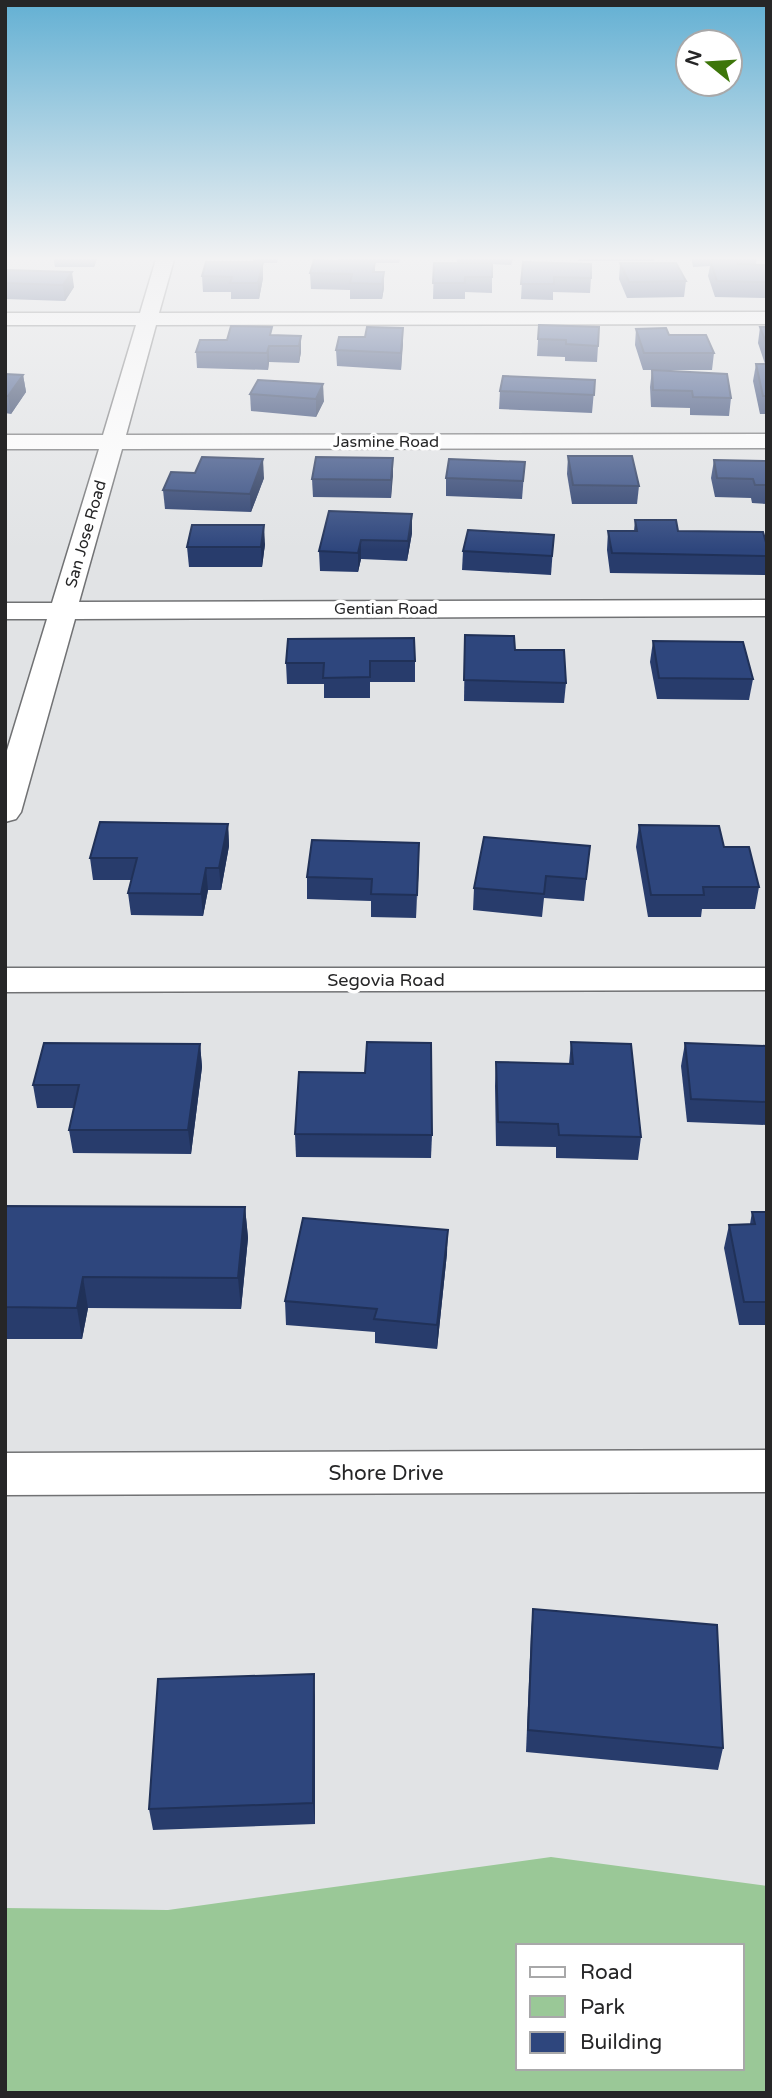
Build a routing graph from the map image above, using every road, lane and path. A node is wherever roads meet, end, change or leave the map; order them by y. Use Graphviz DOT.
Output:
graph roads {
  1 [pos="137,354"];
  2 [pos="767,441"];
  3 [pos="5,442"];
  4 [pos="112,442"];
  5 [pos="767,608"];
  6 [pos="5,611"];
  7 [pos="63,611"];
  8 [pos="5,812"];
  9 [pos="767,979"];
  10 [pos="5,981"];
  11 [pos="767,1471"];
  12 [pos="5,1474"];
  1 -- 4 [label="street, San Jose Road"];
  2 -- 4 [label="street, Jasmine Road"];
  3 -- 4 [label="street, Jasmine Road"];
  4 -- 7 [label="street, San Jose Road"];
  5 -- 7 [label="street, Gentian Road"];
  6 -- 7 [label="street, Gentian Road"];
  7 -- 8 [label="street, San Jose Road"];
  9 -- 10 [label="street, Segovia Road"];
  11 -- 12 [label="street, Shore Drive"];
}
